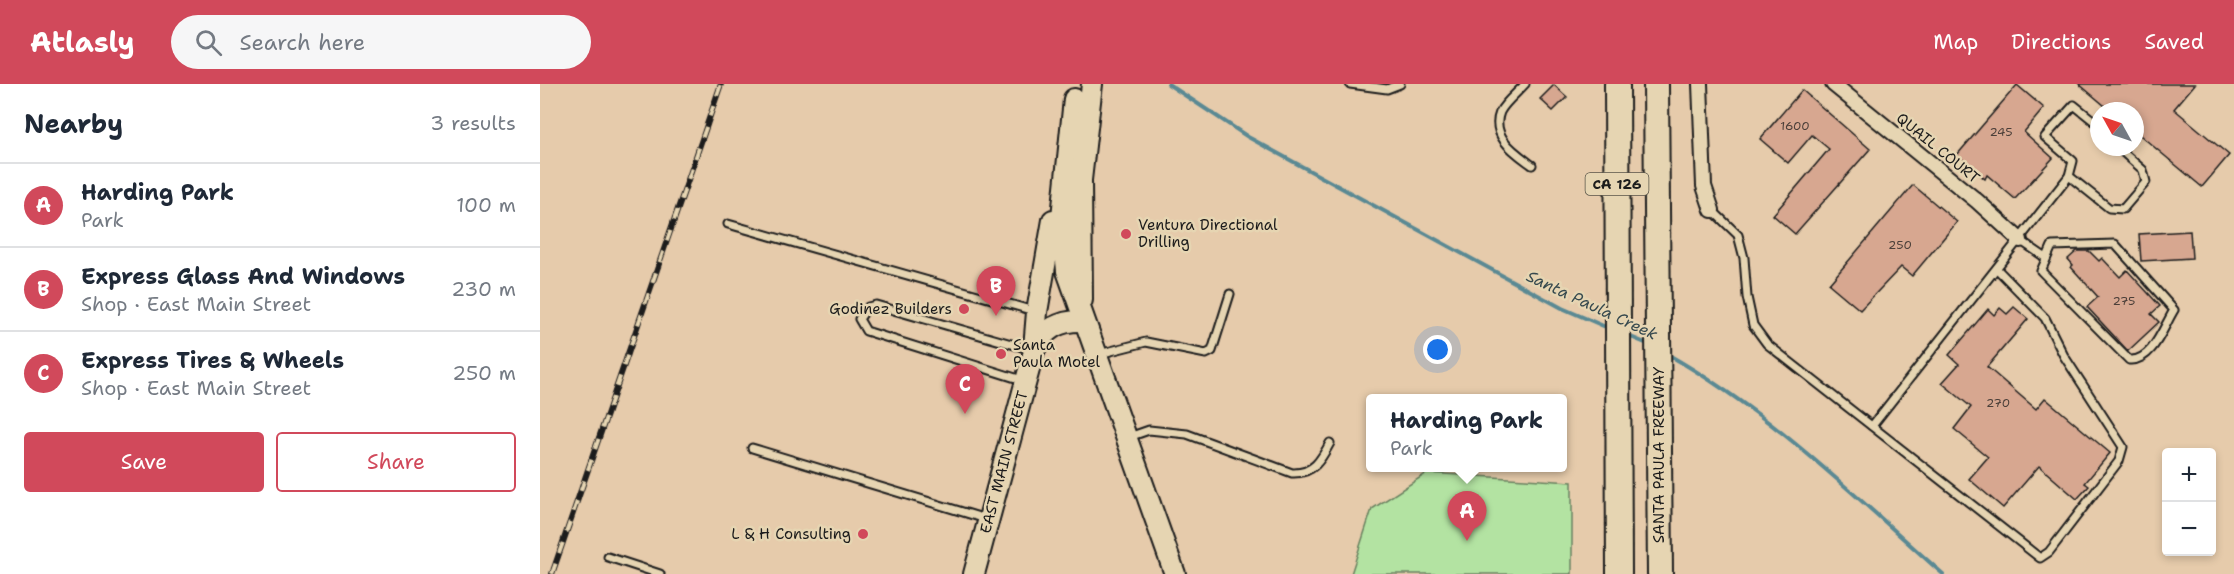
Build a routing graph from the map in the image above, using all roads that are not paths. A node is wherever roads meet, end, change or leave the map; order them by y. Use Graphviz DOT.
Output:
graph roads {
  1 [pos="1350,84"];
  2 [pos="1400,84"];
  3 [pos="1525,84"];
  4 [pos="1617,84"];
  5 [pos="1656,84"];
  6 [pos="1700,84"];
  7 [pos="1833,84"];
  8 [pos="1083,92"];
  9 [pos="2090,118"];
  10 [pos="2127,156"];
  11 [pos="1532,165"];
  12 [pos="2069,176"];
  13 [pos="1712,210"];
  14 [pos="728,224"];
  15 [pos="2020,240"];
  16 [pos="2046,258"];
  17 [pos="1997,269"];
  18 [pos="1230,294"];
  19 [pos="1037,312"];
  20 [pos="1083,315"];
  21 [pos="1034,351"];
  22 [pos="1097,355"];
  23 [pos="1026,381"];
  24 [pos="1872,426"];
  25 [pos="1126,437"];
  26 [pos="1330,443"];
  27 [pos="752,448"];
  28 [pos="988,520"];
  29 [pos="608,557"];
  30 [pos="660,574"];
  31 [pos="974,574"];
  32 [pos="1175,574"];
  33 [pos="1619,574"];
  34 [pos="1660,574"];
  1 -- 2 [label="lane"];
  3 -- 11 [label="lane"];
  4 -- 33 [label="highway, CA 126"];
  5 -- 34 [label="highway, SANTA PAULA FREEWAY / CA 126"];
  6 -- 13 [label="street"];
  7 -- 15 [label="street, QUAIL COURT"];
  8 -- 19 [label="street, EAST MAIN STREET"];
  8 -- 20 [label="street"];
  9 -- 12 [label="lane"];
  10 -- 12 [label="lane"];
  12 -- 15 [label="lane"];
  13 -- 24 [label="lane"];
  14 -- 19 [label="lane"];
  15 -- 16 [label="lane"];
  15 -- 17 [label="lane"];
  16 -- 16 [label="lane"];
  17 -- 24 [label="lane"];
  17 -- 24 [label="lane"];
  18 -- 22 [label="lane"];
  19 -- 21 [label="street, EAST MAIN STREET"];
  20 -- 21 [label="street, EAST MAIN STREET"];
  20 -- 22 [label="street"];
  21 -- 23 [label="street, EAST MAIN STREET"];
  21 -- 23 [label="lane"];
  22 -- 25 [label="street"];
  23 -- 28 [label="street, EAST MAIN STREET"];
  25 -- 26 [label="lane"];
  25 -- 32 [label="street"];
  27 -- 28 [label="lane"];
  28 -- 31 [label="street, EAST MAIN STREET"];
  29 -- 30 [label="lane"];
}
